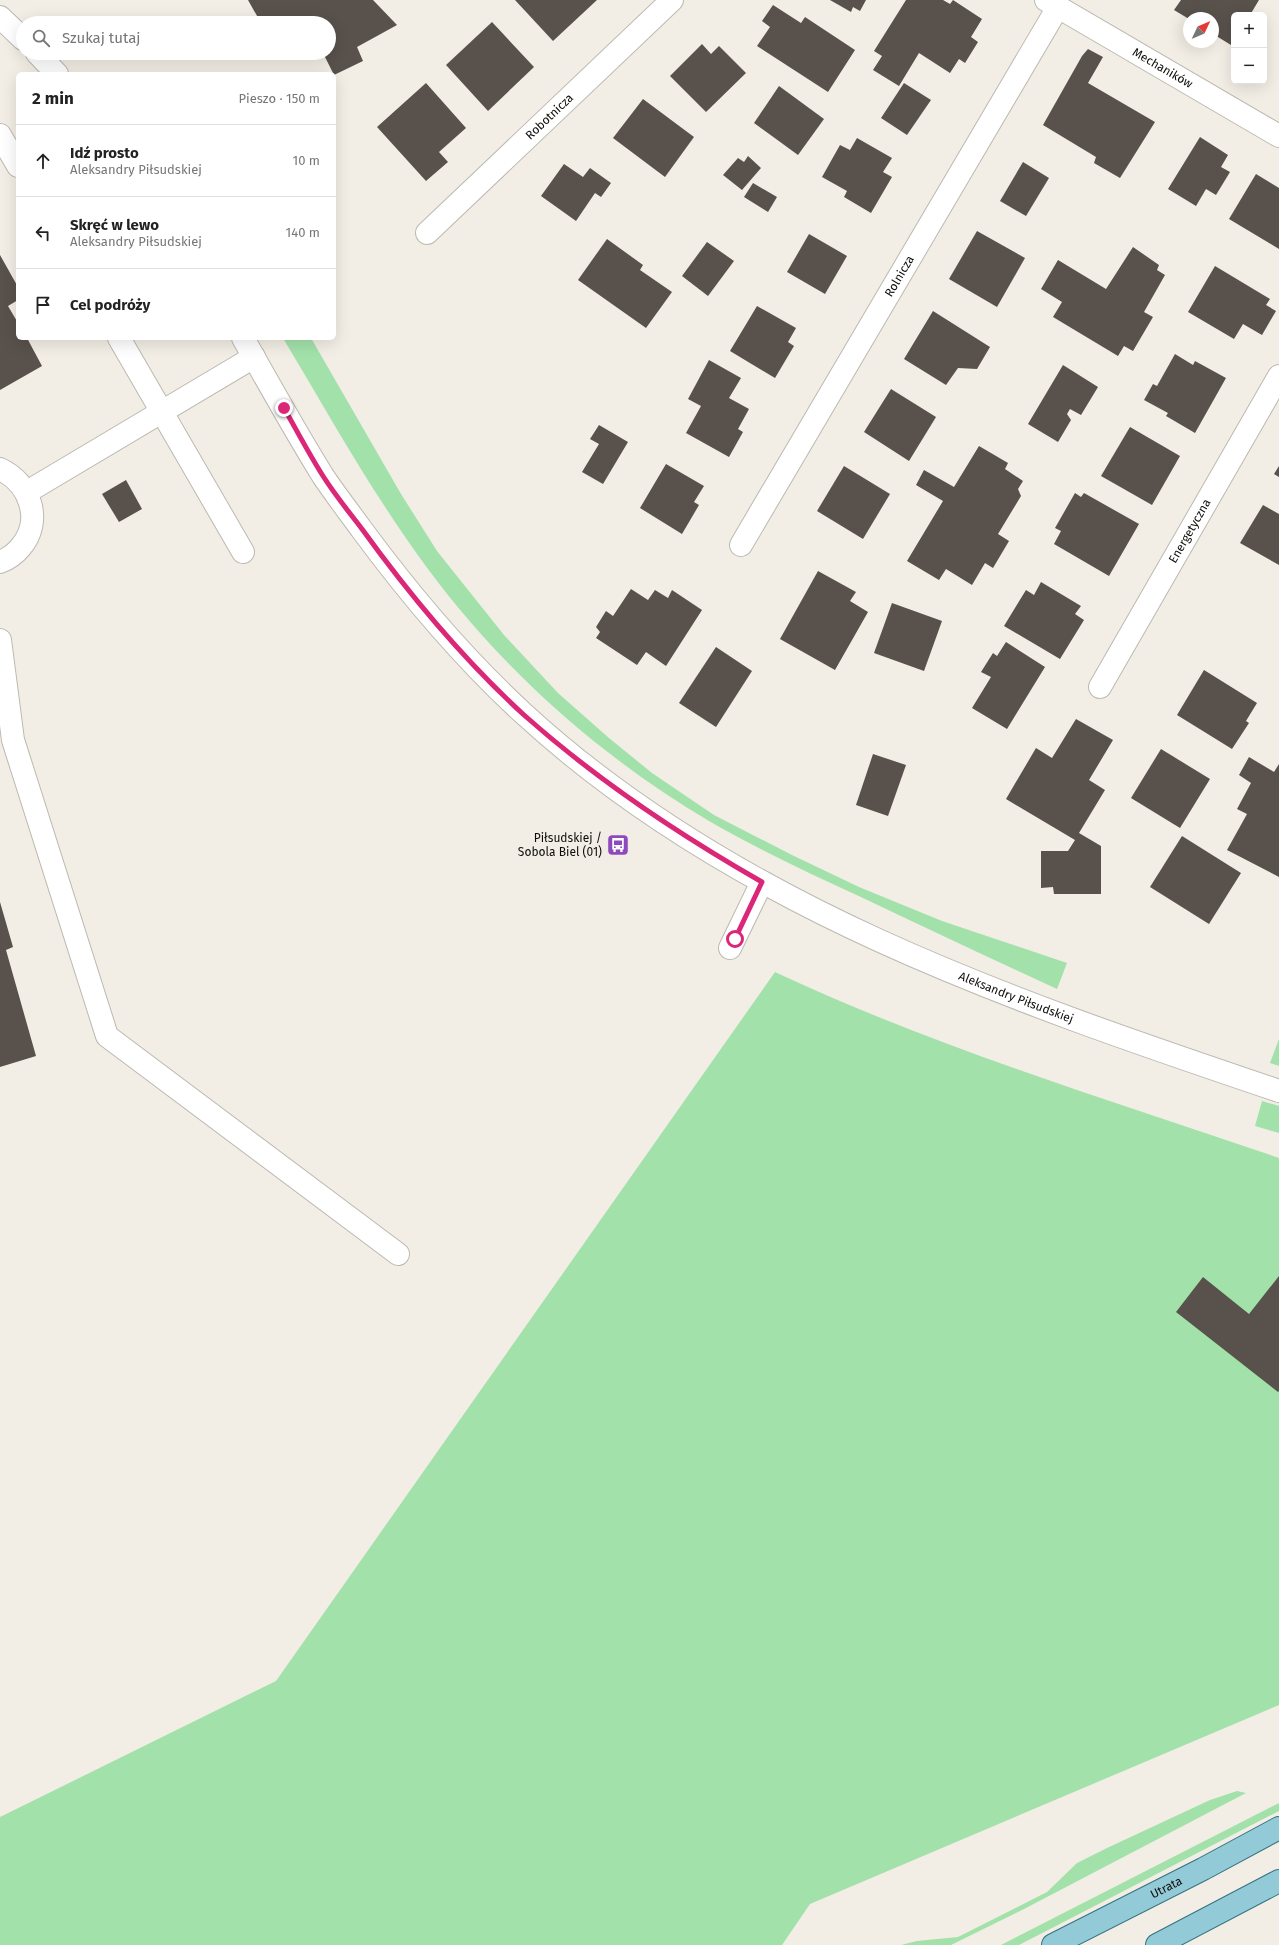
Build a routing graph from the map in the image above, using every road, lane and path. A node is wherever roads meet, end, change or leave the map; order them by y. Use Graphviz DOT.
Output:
graph roads {
  1 [pos="672,0"];
  2 [pos="1052,4"];
  3 [pos="0,17"];
  4 [pos="16,32"];
  5 [pos="44,60"];
  6 [pos="55,72"];
  7 [pos="0,135"];
  8 [pos="1279,136"];
  9 [pos="16,163"];
  10 [pos="427,234"];
  11 [pos="120,340"];
  12 [pos="244,340"];
  13 [pos="254,358"];
  14 [pos="1279,376"];
  15 [pos="162,412"];
  16 [pos="0,469"];
  17 [pos="27,492"];
  18 [pos="742,545"];
  19 [pos="243,552"];
  20 [pos="0,562"];
  21 [pos="0,640"];
  22 [pos="1100,687"];
  23 [pos="762,882"];
  24 [pos="730,948"];
  25 [pos="1279,1091"];
  26 [pos="398,1254"];
  27 [pos="1279,1828"];
  28 [pos="1279,1881"];
  29 [pos="1053,1945"];
  30 [pos="1157,1945"];
  1 -- 10 [label="street, Robotnicza"];
  2 -- 8 [label="street, Mechaników"];
  2 -- 18 [label="street, Rolnicza"];
  3 -- 4 [label="street"];
  5 -- 6 [label="street"];
  7 -- 9 [label="street"];
  11 -- 15 [label="street"];
  12 -- 13 [label="street, Aleksandry Piłsudskiej"];
  13 -- 15 [label="street"];
  13 -- 23 [label="street, Aleksandry Piłsudskiej"];
  14 -- 22 [label="street, Energetyczna"];
  15 -- 17 [label="street"];
  15 -- 19 [label="street"];
  16 -- 17 [label="street"];
  17 -- 20 [label="street"];
  21 -- 26 [label="street"];
  23 -- 24 [label="street"];
  23 -- 25 [label="street, Aleksandry Piłsudskiej"];
  27 -- 29 [label="main road, Utrata"];
  28 -- 30 [label="main road"];
}
